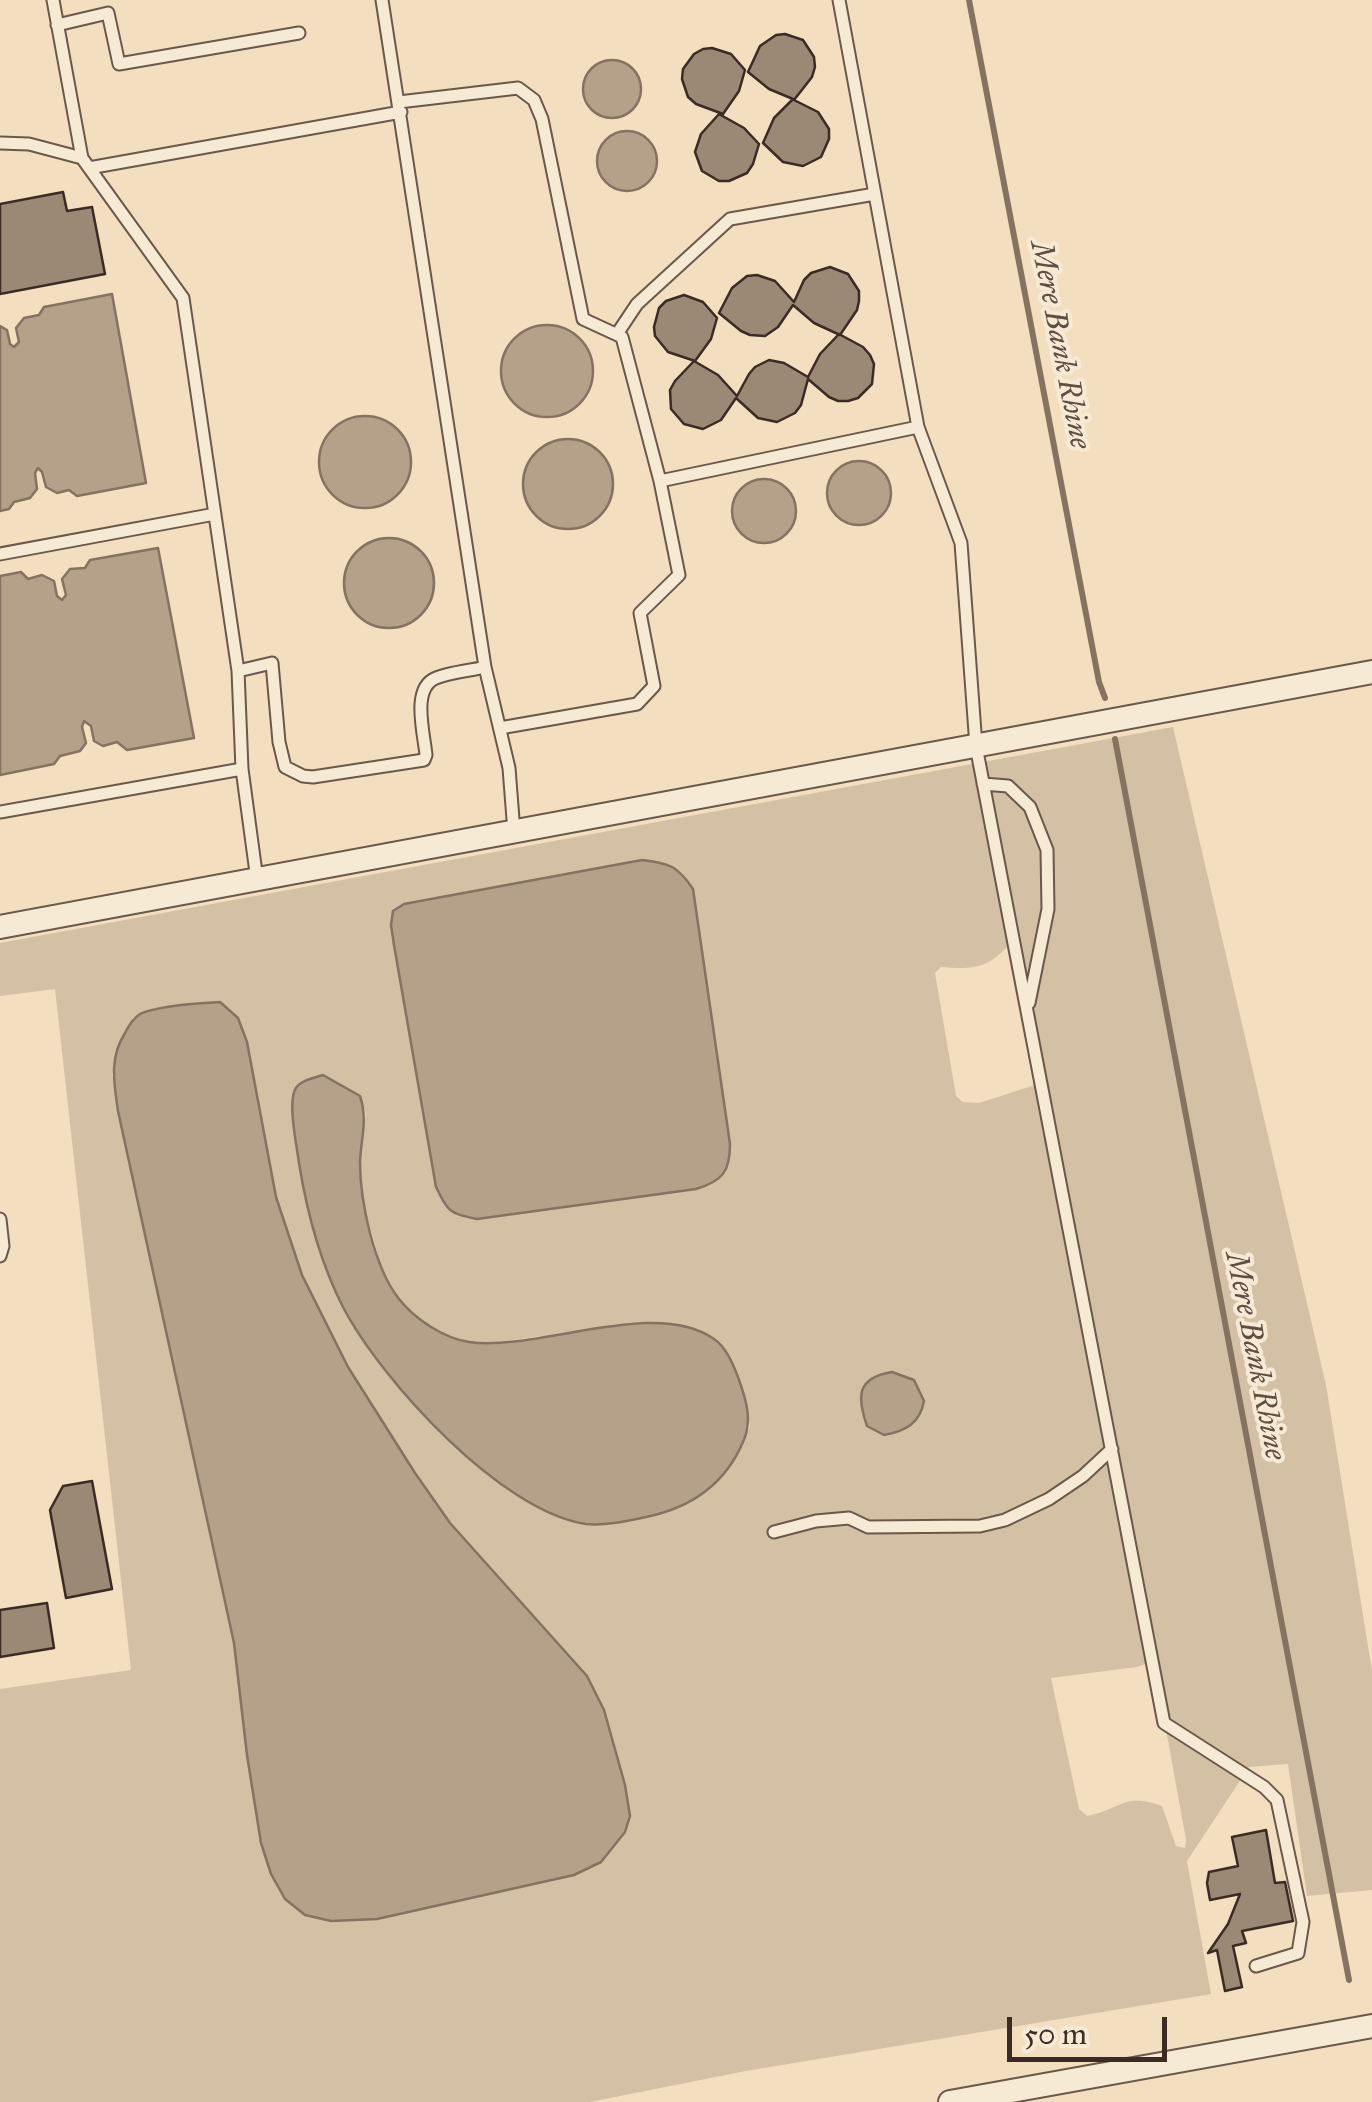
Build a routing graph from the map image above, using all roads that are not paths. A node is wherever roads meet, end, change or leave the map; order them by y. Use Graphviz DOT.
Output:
graph roads {
  1 [pos="53,0"];
  2 [pos="382,0"];
  3 [pos="839,0"];
  4 [pos="57,24"];
  5 [pos="298,33"];
  6 [pos="400,107"];
  7 [pos="0,143"];
  8 [pos="86,163"];
  9 [pos="875,194"];
  10 [pos="617,334"];
  11 [pos="918,427"];
  12 [pos="660,481"];
  13 [pos="214,514"];
  14 [pos="0,554"];
  15 [pos="485,667"];
  16 [pos="238,671"];
  17 [pos="1372,672"];
  18 [pos="500,728"];
  19 [pos="976,746"];
  20 [pos="242,769"];
  21 [pos="984,784"];
  22 [pos="0,812"];
  23 [pos="514,832"];
  24 [pos="257,880"];
  25 [pos="0,928"];
  26 [pos="1027,1010"];
  27 [pos="0,1219"];
  28 [pos="0,1256"];
  29 [pos="1112,1449"];
  30 [pos="774,1532"];
  31 [pos="1256,1966"];
  32 [pos="1372,2026"];
  33 [pos="1018,2096"];
  34 [pos="950,2102"];
  1 -- 4 [label="lane"];
  2 -- 6 [label="lane"];
  3 -- 9 [label="lane"];
  4 -- 5 [label="lane"];
  4 -- 8 [label="lane"];
  6 -- 8 [label="lane"];
  6 -- 10 [label="lane"];
  6 -- 15 [label="lane"];
  7 -- 8 [label="lane"];
  8 -- 13 [label="lane"];
  9 -- 10 [label="lane"];
  9 -- 11 [label="lane"];
  10 -- 12 [label="lane"];
  11 -- 12 [label="lane"];
  11 -- 19 [label="lane"];
  12 -- 18 [label="lane"];
  13 -- 14 [label="lane"];
  13 -- 16 [label="lane"];
  15 -- 16 [label="lane"];
  15 -- 18 [label="lane"];
  16 -- 20 [label="lane"];
  17 -- 19 [label="street"];
  18 -- 23 [label="lane"];
  19 -- 21 [label="lane"];
  19 -- 23 [label="street"];
  20 -- 22 [label="lane"];
  20 -- 24 [label="lane"];
  21 -- 26 [label="lane"];
  21 -- 26 [label="lane"];
  23 -- 24 [label="street"];
  24 -- 25 [label="street"];
  26 -- 29 [label="lane"];
  27 -- 28 [label="lane"];
  29 -- 30 [label="lane"];
  29 -- 31 [label="lane"];
  32 -- 33 [label="street"];
  33 -- 34 [label="street"];
}
